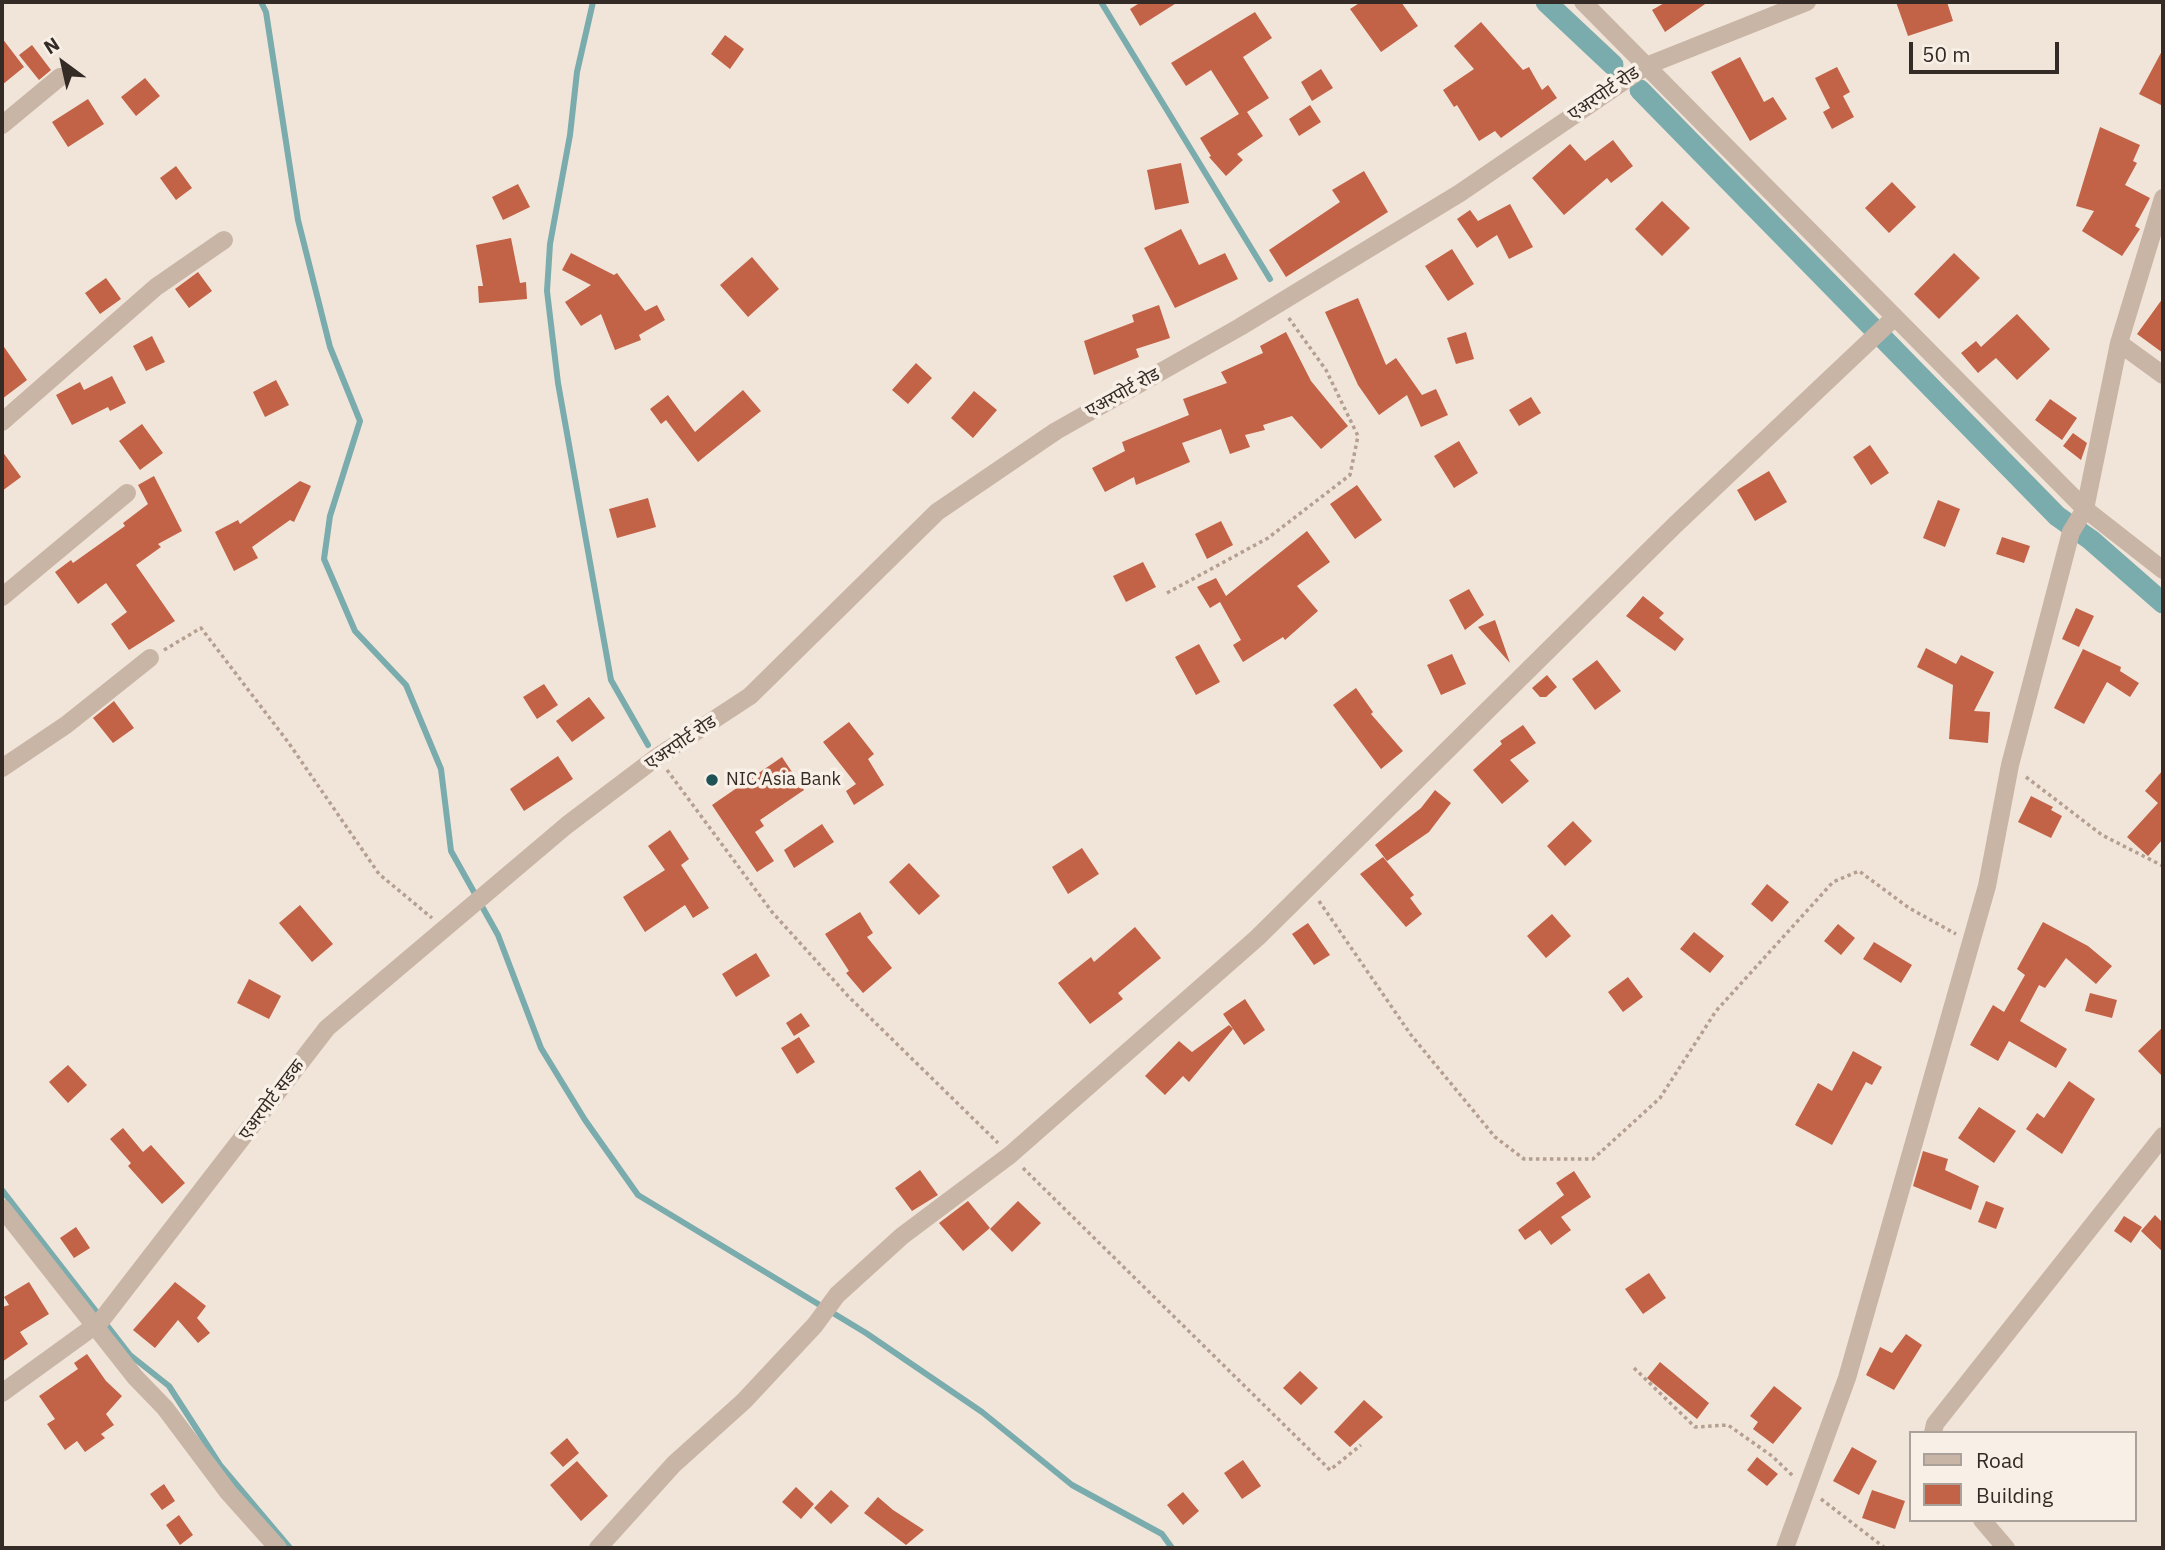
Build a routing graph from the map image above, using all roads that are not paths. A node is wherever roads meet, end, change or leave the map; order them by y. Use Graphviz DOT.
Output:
graph roads {
  1 [pos="1583,2"];
  2 [pos="1807,2"];
  3 [pos="1646,66"];
  4 [pos="60,77"];
  5 [pos="2,125"];
  6 [pos="2163,198"];
  7 [pos="224,240"];
  8 [pos="1891,321"];
  9 [pos="2119,343"];
  10 [pos="2163,375"];
  11 [pos="2,422"];
  12 [pos="127,493"];
  13 [pos="2079,520"];
  14 [pos="2163,570"];
  15 [pos="2,597"];
  16 [pos="150,658"];
  17 [pos="2,768"];
  18 [pos="452,923"];
  19 [pos="2163,1136"];
  20 [pos="2,1208"];
  21 [pos="98,1324"];
  22 [pos="2,1393"];
  23 [pos="1933,1431"];
  24 [pos="1984,1522"];
  25 [pos="278,1548"];
  26 [pos="598,1548"];
  27 [pos="1785,1548"];
  28 [pos="2006,1548"];
  1 -- 3 [label="street"];
  2 -- 3 [label="street, एअरपोर्ट रोड"];
  3 -- 8 [label="street"];
  3 -- 18 [label="street, एअरपोर्ट रोड"];
  4 -- 5 [label="street"];
  6 -- 9 [label="street"];
  7 -- 11 [label="street"];
  8 -- 13 [label="street"];
  8 -- 26 [label="street"];
  9 -- 10 [label="street"];
  9 -- 13 [label="street"];
  12 -- 15 [label="street"];
  13 -- 14 [label="street"];
  13 -- 27 [label="street"];
  16 -- 17 [label="street"];
  18 -- 21 [label="street, एअरपोर्ट सडक"];
  19 -- 23 [label="street"];
  20 -- 21 [label="street"];
  21 -- 22 [label="street"];
  21 -- 25 [label="street"];
  24 -- 28 [label="street"];
}
